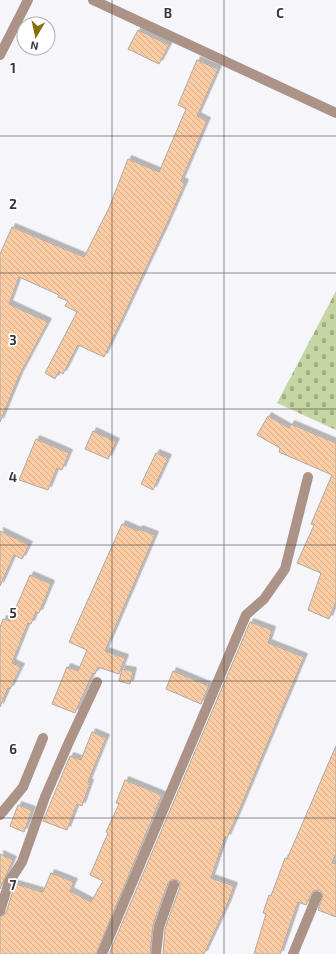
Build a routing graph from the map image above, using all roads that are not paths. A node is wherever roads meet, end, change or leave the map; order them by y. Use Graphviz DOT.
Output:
graph roads {
  1 [pos="28,0"];
  2 [pos="93,0"];
  3 [pos="2,43"];
  4 [pos="0,55"];
  5 [pos="336,112"];
  6 [pos="308,477"];
  7 [pos="97,682"];
  8 [pos="43,738"];
  9 [pos="0,815"];
  10 [pos="174,885"];
  11 [pos="317,896"];
  12 [pos="0,911"];
  13 [pos="102,954"];
  14 [pos="156,954"];
  15 [pos="293,954"];
  1 -- 3 [label="street"];
  2 -- 5 [label="street"];
  3 -- 4 [label="street"];
  6 -- 13 [label="street"];
  7 -- 12 [label="street"];
  8 -- 9 [label="street"];
  10 -- 14 [label="street"];
  11 -- 15 [label="street"];
}
